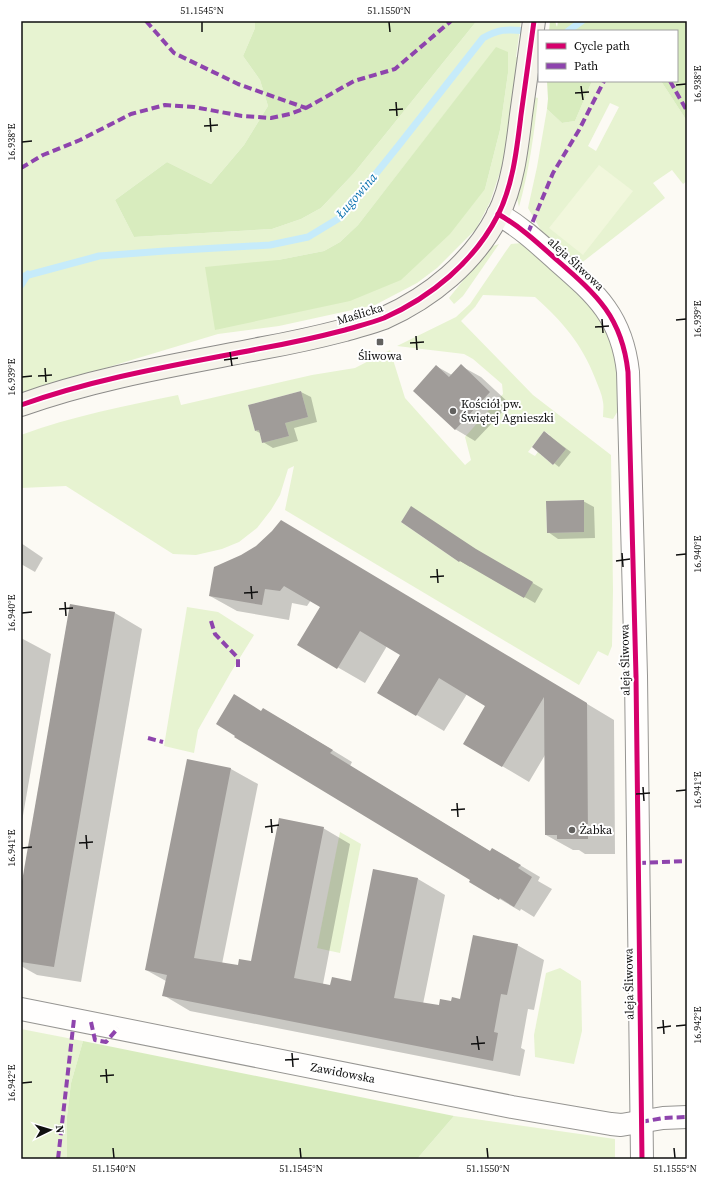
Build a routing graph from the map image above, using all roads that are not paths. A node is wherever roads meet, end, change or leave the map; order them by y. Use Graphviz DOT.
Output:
graph roads {
  1 [pos="534,21"];
  2 [pos="498,214"];
  3 [pos="21,404"];
  4 [pos="21,1009"];
  5 [pos="687,1117"];
  6 [pos="641,1122"];
  7 [pos="642,1159"];
  1 -- 2 [label="street, Maślicka"];
  2 -- 3 [label="street, Maślicka"];
  2 -- 6 [label="street, aleja Śliwowa"];
  4 -- 6 [label="street, Zawidowska"];
  5 -- 6 [label="street, Zawidowska"];
  6 -- 7 [label="street, aleja Śliwowa"];
}
